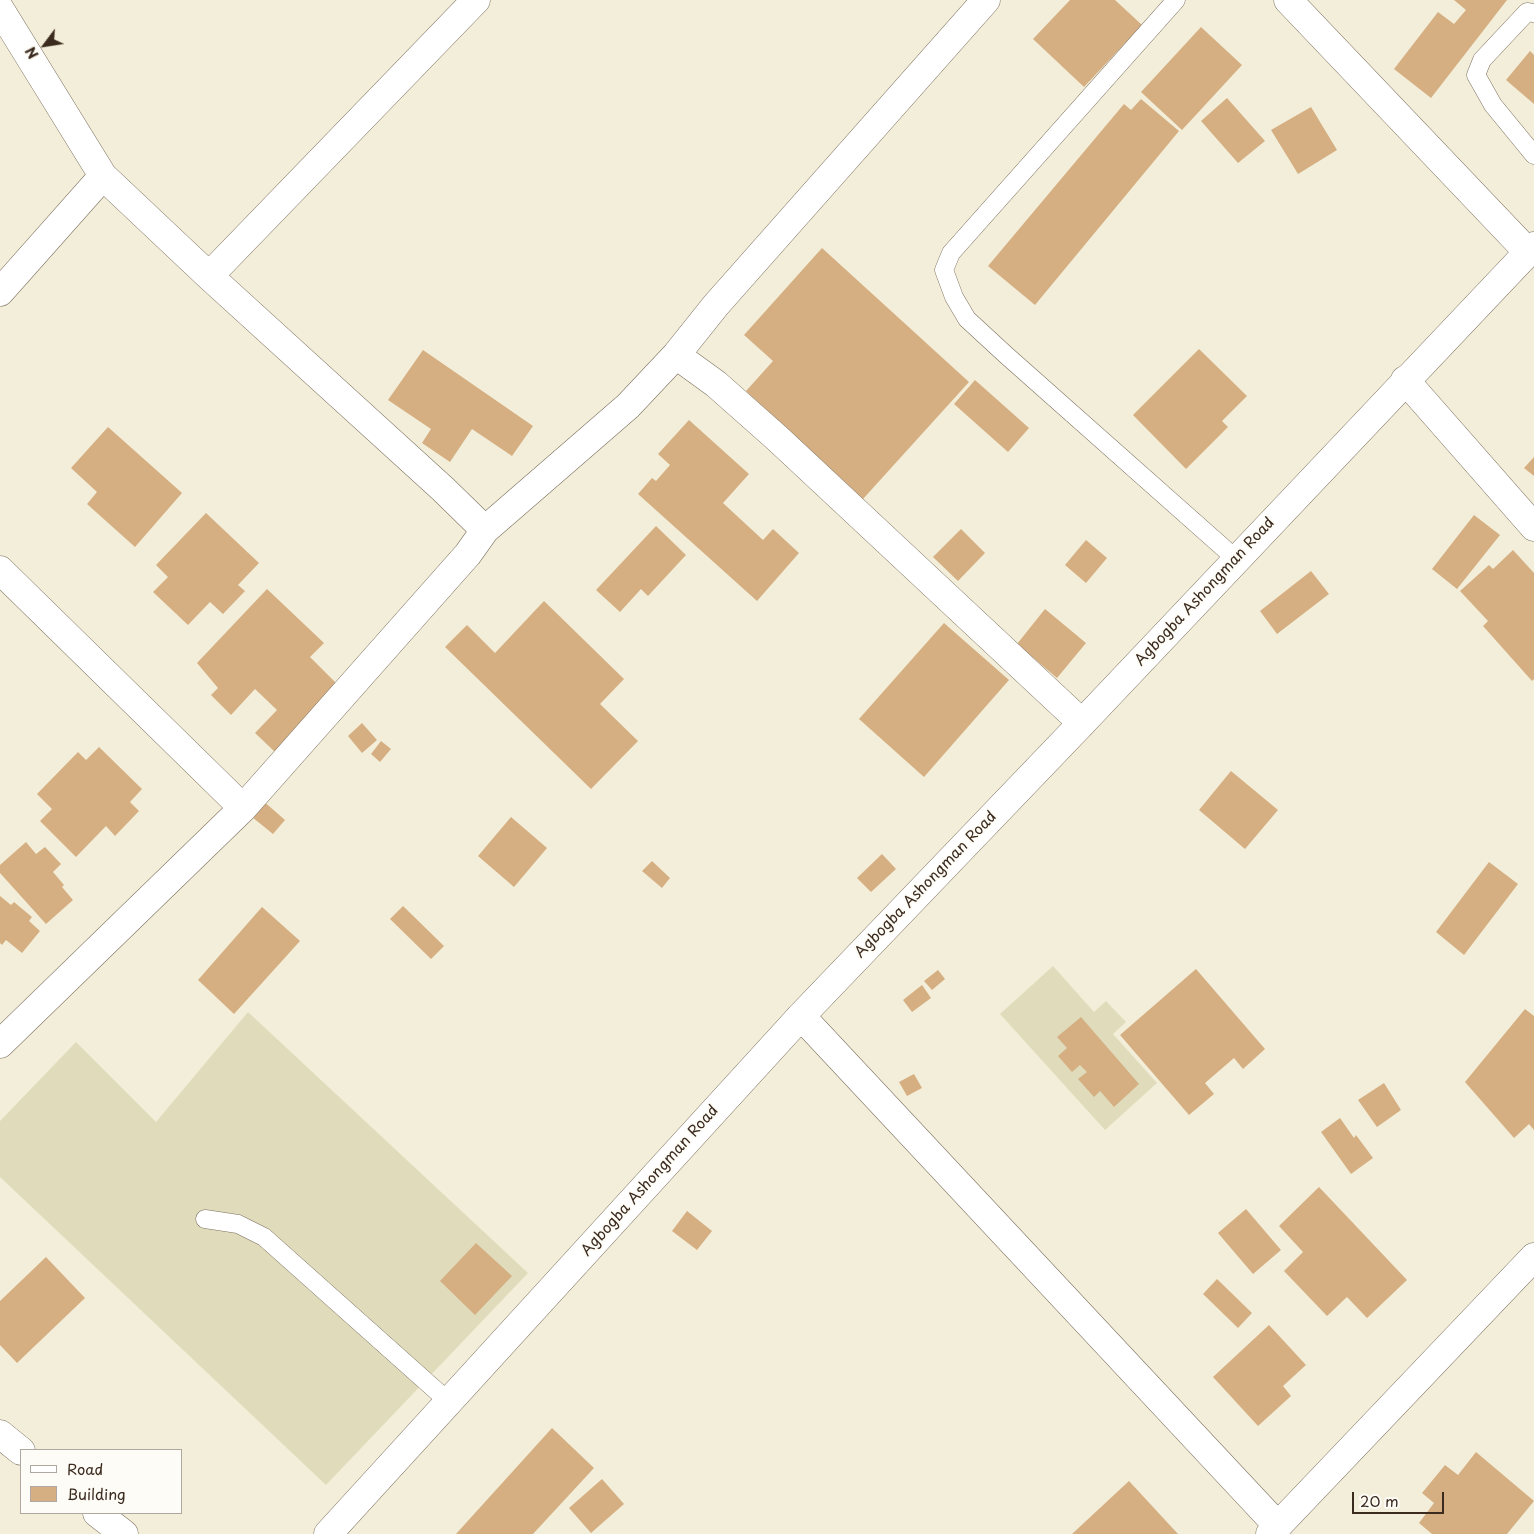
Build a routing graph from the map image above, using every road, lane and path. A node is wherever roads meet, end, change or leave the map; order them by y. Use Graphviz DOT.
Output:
graph roads {
  1 [pos="476,0"];
  2 [pos="986,0"];
  3 [pos="1176,0"];
  4 [pos="1288,0"];
  5 [pos="7,8"];
  6 [pos="1534,13"];
  7 [pos="1534,155"];
  8 [pos="102,176"];
  9 [pos="1531,249"];
  10 [pos="208,276"];
  11 [pos="0,292"];
  12 [pos="676,355"];
  13 [pos="1405,380"];
  14 [pos="1534,527"];
  15 [pos="485,530"];
  16 [pos="1236,559"];
  17 [pos="0,570"];
  18 [pos="1082,723"];
  19 [pos="244,808"];
  20 [pos="801,1016"];
  21 [pos="0,1044"];
  22 [pos="205,1219"];
  23 [pos="1534,1256"];
  24 [pos="449,1402"];
  25 [pos="0,1434"];
  26 [pos="20,1450"];
  27 [pos="98,1514"];
  28 [pos="1274,1530"];
  29 [pos="124,1534"];
  30 [pos="328,1534"];
  1 -- 10 [label="street"];
  2 -- 12 [label="street"];
  3 -- 16 [label="lane"];
  4 -- 9 [label="street"];
  5 -- 8 [label="street"];
  6 -- 7 [label="lane"];
  8 -- 10 [label="street"];
  8 -- 11 [label="street"];
  9 -- 13 [label="street, Agbogba Ashongman Road"];
  10 -- 15 [label="street"];
  12 -- 15 [label="street"];
  12 -- 18 [label="street"];
  13 -- 14 [label="street"];
  13 -- 16 [label="street, Agbogba Ashongman Road"];
  15 -- 19 [label="street"];
  16 -- 18 [label="street, Agbogba Ashongman Road"];
  17 -- 19 [label="street"];
  18 -- 20 [label="street, Agbogba Ashongman Road"];
  19 -- 21 [label="street"];
  20 -- 24 [label="street, Agbogba Ashongman Road"];
  20 -- 28 [label="street"];
  22 -- 24 [label="lane"];
  23 -- 28 [label="street"];
  24 -- 30 [label="street, Agbogba Ashongman Road"];
  25 -- 26 [label="street"];
  27 -- 29 [label="street"];
}
